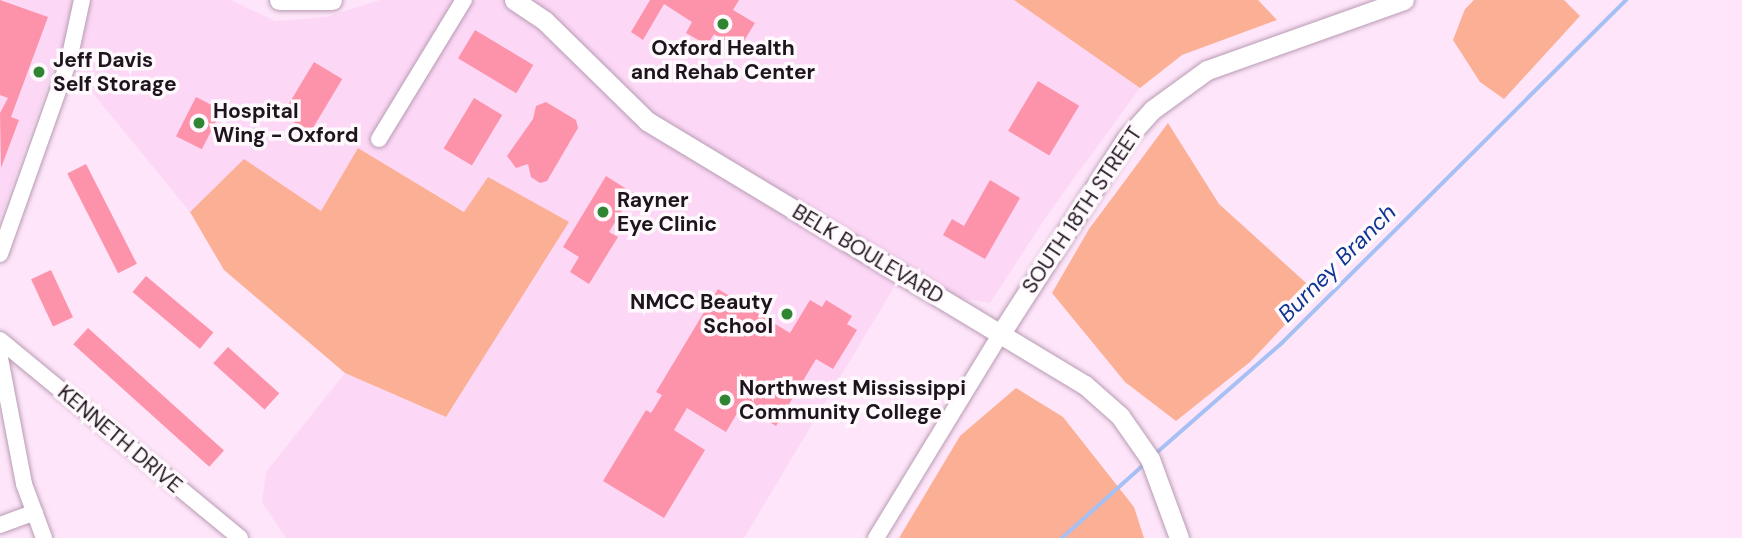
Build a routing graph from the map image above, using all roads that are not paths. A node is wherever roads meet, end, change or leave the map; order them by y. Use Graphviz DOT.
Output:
graph roads {
  1 [pos="82,0"];
  2 [pos="279,0"];
  3 [pos="332,0"];
  4 [pos="464,0"];
  5 [pos="514,0"];
  6 [pos="1404,0"];
  7 [pos="379,139"];
  8 [pos="0,254"];
  9 [pos="1000,333"];
  10 [pos="0,340"];
  11 [pos="0,358"];
  12 [pos="35,512"];
  13 [pos="0,525"];
  14 [pos="44,538"];
  15 [pos="240,538"];
  16 [pos="876,538"];
  17 [pos="1179,538"];
  1 -- 8 [label="street"];
  2 -- 3 [label="street"];
  4 -- 7 [label="street"];
  5 -- 9 [label="street, BELK BOULEVARD"];
  6 -- 9 [label="street, SOUTH 18TH STREET"];
  9 -- 16 [label="street"];
  9 -- 17 [label="street, BELK BOULEVARD"];
  10 -- 15 [label="street, KENNETH DRIVE"];
  11 -- 12 [label="street"];
  12 -- 13 [label="street"];
  12 -- 14 [label="street"];
}
